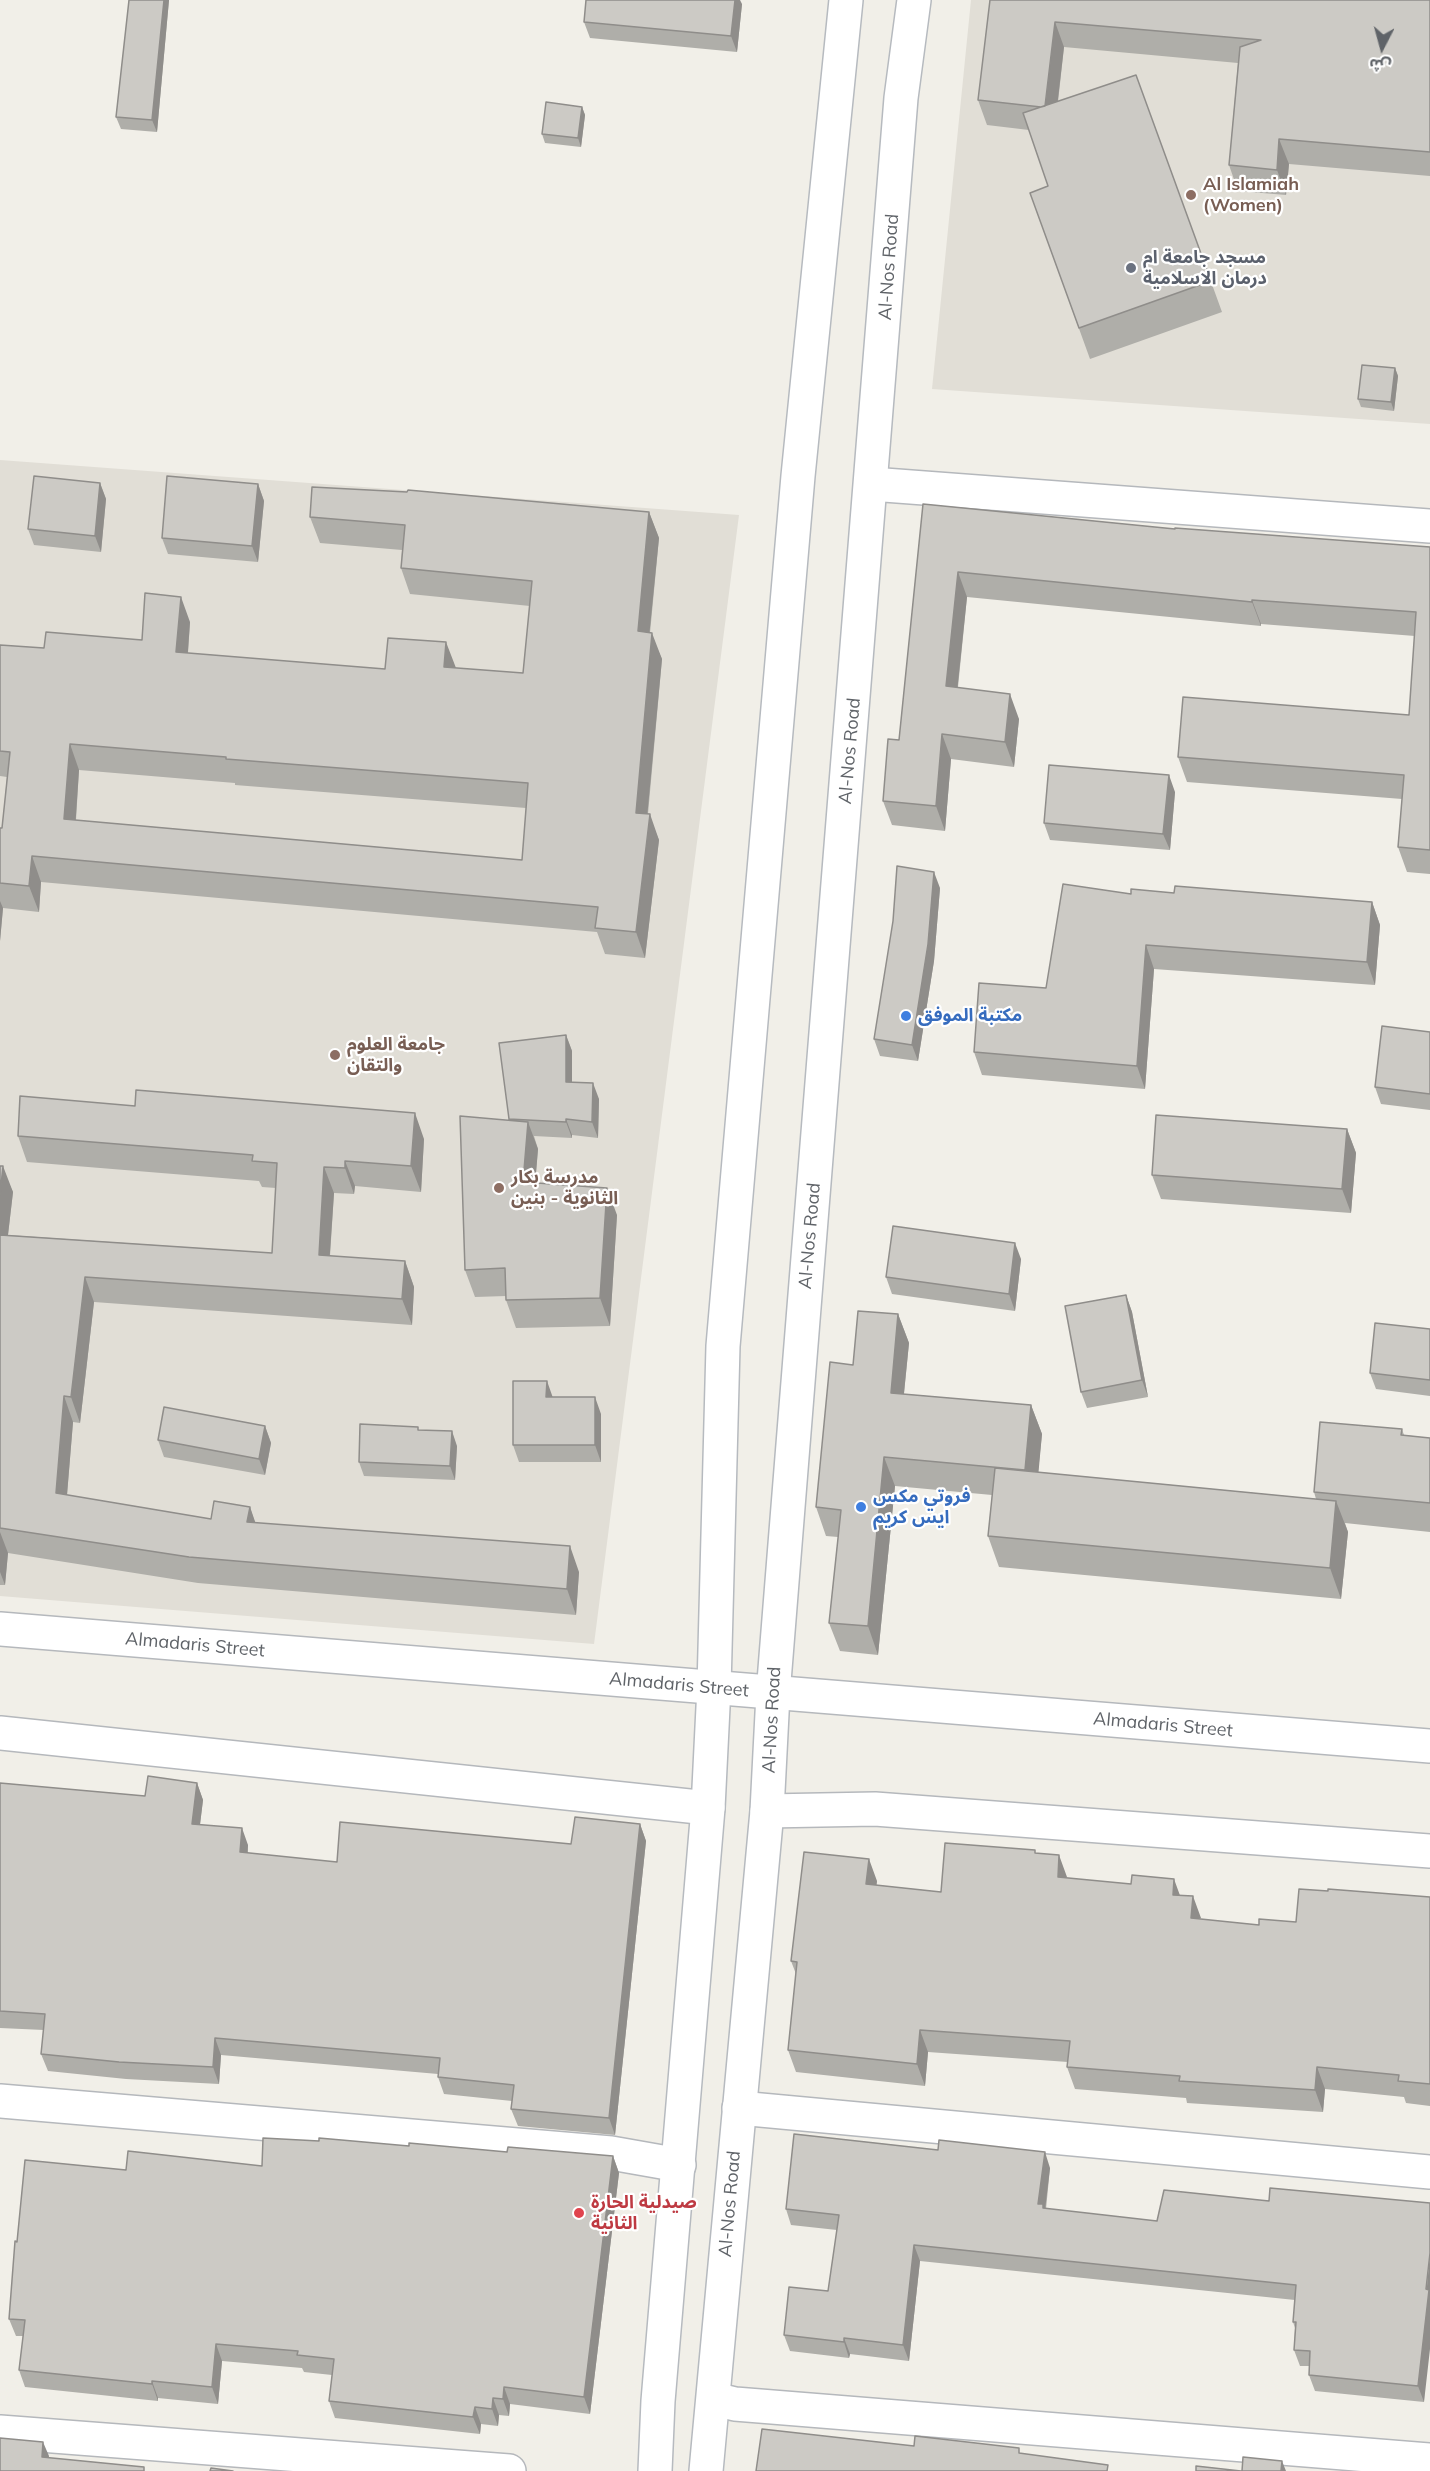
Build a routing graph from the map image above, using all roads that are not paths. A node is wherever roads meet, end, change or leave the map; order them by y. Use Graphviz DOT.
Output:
graph roads {
  1 [pos="846,0"];
  2 [pos="914,0"];
  3 [pos="871,484"];
  4 [pos="1430,526"];
  5 [pos="0,1629"];
  6 [pos="714,1687"];
  7 [pos="773,1694"];
  8 [pos="0,1733"];
  9 [pos="1430,1746"];
  10 [pos="708,1808"];
  11 [pos="767,1811"];
  12 [pos="1430,1851"];
  13 [pos="0,2101"];
  14 [pos="739,2108"];
  15 [pos="679,2165"];
  16 [pos="1430,2172"];
  17 [pos="714,2399"];
  18 [pos="0,2432"];
  19 [pos="1430,2460"];
  20 [pos="509,2471"];
  21 [pos="655,2471"];
  22 [pos="706,2471"];
  1 -- 6 [label="street"];
  2 -- 3 [label="street, Al-Nos Road"];
  3 -- 4 [label="street"];
  3 -- 7 [label="street, Al-Nos Road"];
  5 -- 6 [label="street, Almadaris Street"];
  6 -- 7 [label="street, Almadaris Street"];
  6 -- 10 [label="street"];
  7 -- 9 [label="street, Almadaris Street"];
  7 -- 11 [label="street, Al-Nos Road"];
  8 -- 10 [label="street"];
  10 -- 15 [label="street"];
  11 -- 12 [label="street"];
  11 -- 14 [label="street, Al-Nos Road"];
  13 -- 15 [label="street"];
  14 -- 16 [label="street"];
  14 -- 17 [label="street, Al-Nos Road"];
  15 -- 21 [label="street"];
  17 -- 19 [label="street"];
  17 -- 22 [label="street, Al-Nos Road"];
  18 -- 20 [label="street"];
}
